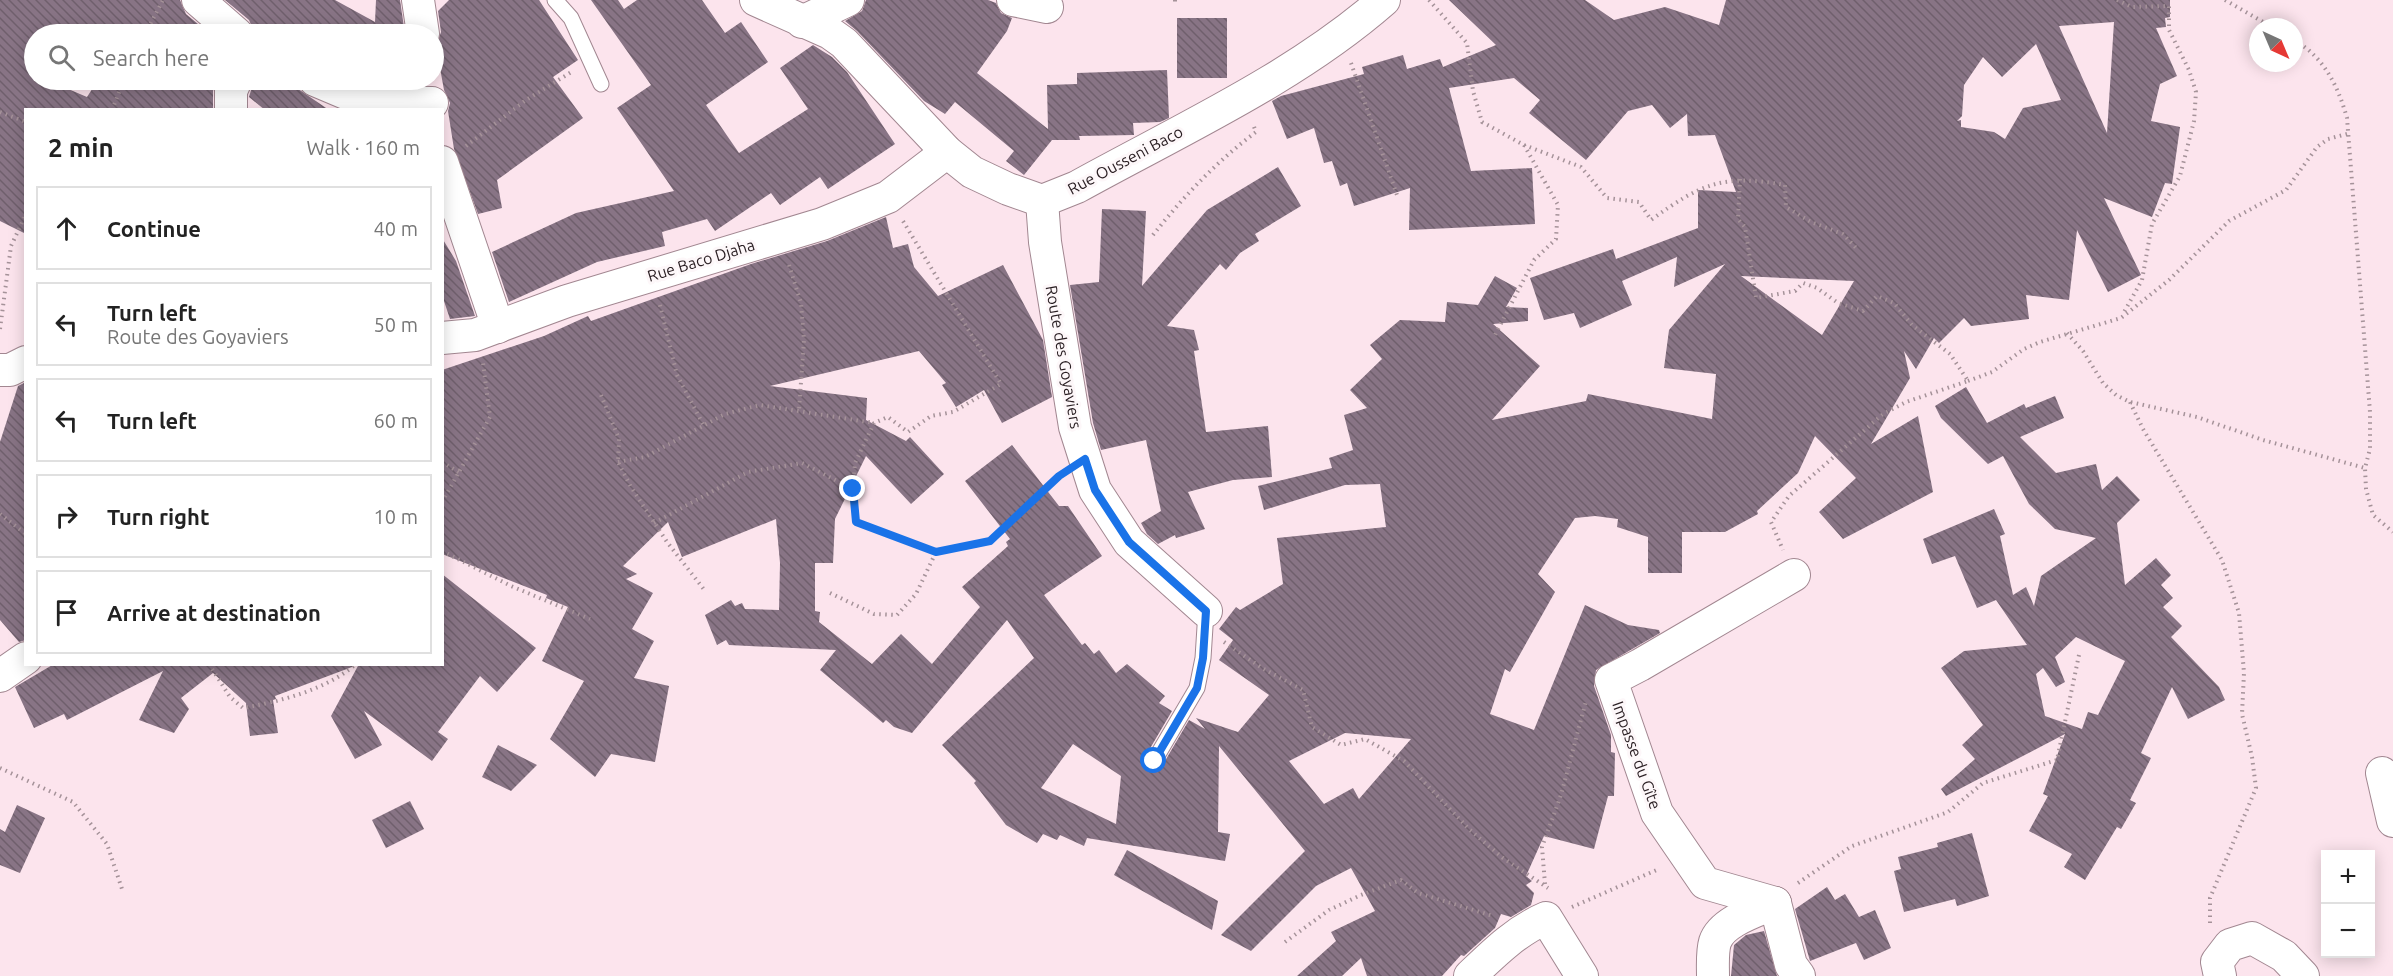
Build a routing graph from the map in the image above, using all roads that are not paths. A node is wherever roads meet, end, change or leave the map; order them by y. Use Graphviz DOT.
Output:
graph roads {
  1 [pos="198,0"];
  2 [pos="418,0"];
  3 [pos="555,0"];
  4 [pos="756,0"];
  5 [pos="848,0"];
  6 [pos="1013,0"];
  7 [pos="1384,0"];
  8 [pos="1047,7"];
  9 [pos="802,22"];
  10 [pos="226,24"];
  11 [pos="422,24"];
  12 [pos="601,84"];
  13 [pos="231,90"];
  14 [pos="339,90"];
  15 [pos="432,97"];
  16 [pos="231,108"];
  17 [pos="947,152"];
  18 [pos="444,167"];
  19 [pos="1042,201"];
  20 [pos="487,331"];
  21 [pos="444,338"];
  22 [pos="24,363"];
  23 [pos="0,370"];
  24 [pos="1794,574"];
  25 [pos="1205,621"];
  26 [pos="24,659"];
  27 [pos="0,676"];
  28 [pos="1154,761"];
  29 [pos="2382,773"];
  30 [pos="2393,821"];
  31 [pos="1775,903"];
  32 [pos="2218,969"];
  33 [pos="1470,976"];
  34 [pos="1582,976"];
  35 [pos="1713,976"];
  36 [pos="1799,976"];
  37 [pos="2303,976"];
  1 -- 10 [label="street"];
  2 -- 11 [label="street"];
  3 -- 12 [label="lane"];
  4 -- 9 [label="street"];
  5 -- 9 [label="street"];
  6 -- 8 [label="street"];
  7 -- 19 [label="street, Rue Ousseni Baco"];
  9 -- 17 [label="street"];
  13 -- 16 [label="street"];
  14 -- 15 [label="street"];
  17 -- 19 [label="street"];
  17 -- 20 [label="street, Rue Baco Djaha"];
  18 -- 20 [label="street"];
  19 -- 25 [label="street, Route des Goyaviers"];
  20 -- 21 [label="street, Rue Baco Djaha"];
  22 -- 23 [label="street"];
  24 -- 31 [label="street, Impasse du Gîte"];
  25 -- 28 [label="lane"];
  26 -- 27 [label="street"];
  29 -- 30 [label="street"];
  31 -- 35 [label="street"];
  31 -- 36 [label="street"];
  32 -- 37 [label="street"];
  33 -- 34 [label="street"];
}
